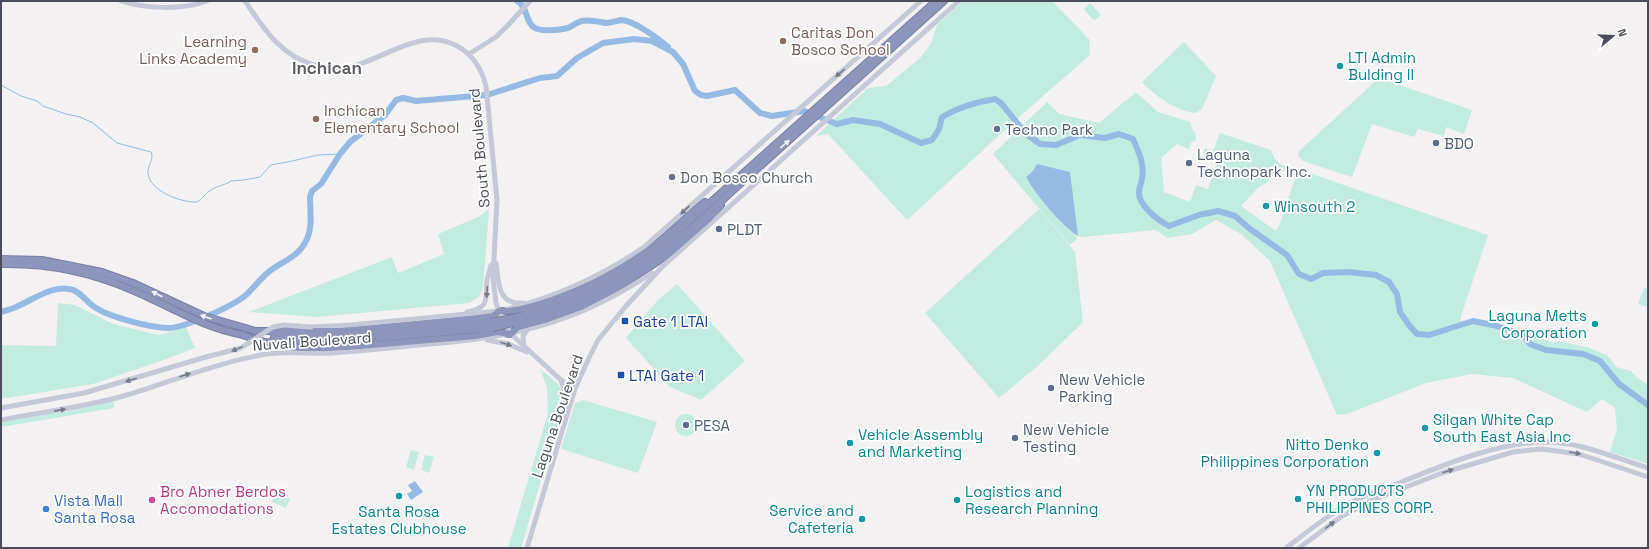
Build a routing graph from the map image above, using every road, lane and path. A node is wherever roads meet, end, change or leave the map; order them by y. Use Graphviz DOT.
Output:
graph roads {
  1 [pos="121,1"];
  2 [pos="207,1"];
  3 [pos="245,1"];
  4 [pos="530,1"];
  5 [pos="921,1"];
  6 [pos="936,1"];
  7 [pos="944,1"];
  8 [pos="959,1"];
  9 [pos="469,54"];
  10 [pos="733,186"];
  11 [pos="494,254"];
  12 [pos="1,259"];
  13 [pos="1,264"];
  14 [pos="662,267"];
  15 [pos="534,302"];
  16 [pos="499,311"];
  17 [pos="440,318"];
  18 [pos="491,325"];
  19 [pos="527,330"];
  20 [pos="255,331"];
  21 [pos="511,334"];
  22 [pos="242,335"];
  23 [pos="480,340"];
  24 [pos="524,346"];
  25 [pos="531,353"];
  26 [pos="561,380"];
  27 [pos="575,389"];
  28 [pos="1,408"];
  29 [pos="566,418"];
  30 [pos="1,420"];
  31 [pos="1648,468"];
  32 [pos="1648,476"];
  33 [pos="527,548"];
  34 [pos="1286,548"];
  35 [pos="1299,548"];
  1 -- 2 [label="main road"];
  3 -- 9 [label="main road, South Boulevard"];
  4 -- 9 [label="main road"];
  5 -- 15 [label="main road, one-way"];
  6 -- 10 [label="highway"];
  10 -- 7 [label="highway, one-way"];
  8 -- 14 [label="main road, Laguna Boulevard"];
  9 -- 11 [label="main road, South Boulevard"];
  10 -- 16 [label="highway"];
  10 -- 18 [label="highway, bridge"];
  10 -- 21 [label="highway"];
  11 -- 15 [label="main road"];
  11 -- 16 [label="main road, South Boulevard"];
  11 -- 17 [label="main road, one-way"];
  20 -- 12 [label="highway, one-way"];
  13 -- 22 [label="highway"];
  14 -- 19 [label="main road, Laguna Boulevard"];
  14 -- 27 [label="main road, Laguna Boulevard"];
  15 -- 16 [label="main road"];
  16 -- 17 [label="main road, Nuvali Boulevard"];
  16 -- 20 [label="highway"];
  16 -- 21 [label="main road, South Boulevard"];
  17 -- 28 [label="main road, Nuvali Boulevard, one-way, bridge"];
  18 -- 20 [label="highway"];
  18 -- 22 [label="highway"];
  19 -- 21 [label="main road, Laguna Boulevard"];
  19 -- 24 [label="main road"];
  21 -- 22 [label="highway"];
  21 -- 23 [label="main road, Nuvali Boulevard"];
  21 -- 24 [label="main road, South Boulevard"];
  23 -- 25 [label="main road, one-way"];
  30 -- 23 [label="main road, Nuvali Boulevard, one-way"];
  24 -- 25 [label="main road, South Boulevard"];
  25 -- 26 [label="main road, South Boulevard"];
  26 -- 27 [label="main road, South Boulevard"];
  26 -- 29 [label="main road"];
  27 -- 29 [label="main road, Laguna Boulevard"];
  29 -- 33 [label="main road, Laguna Boulevard"];
  31 -- 34 [label="main road"];
  35 -- 32 [label="main road, one-way"];
}
